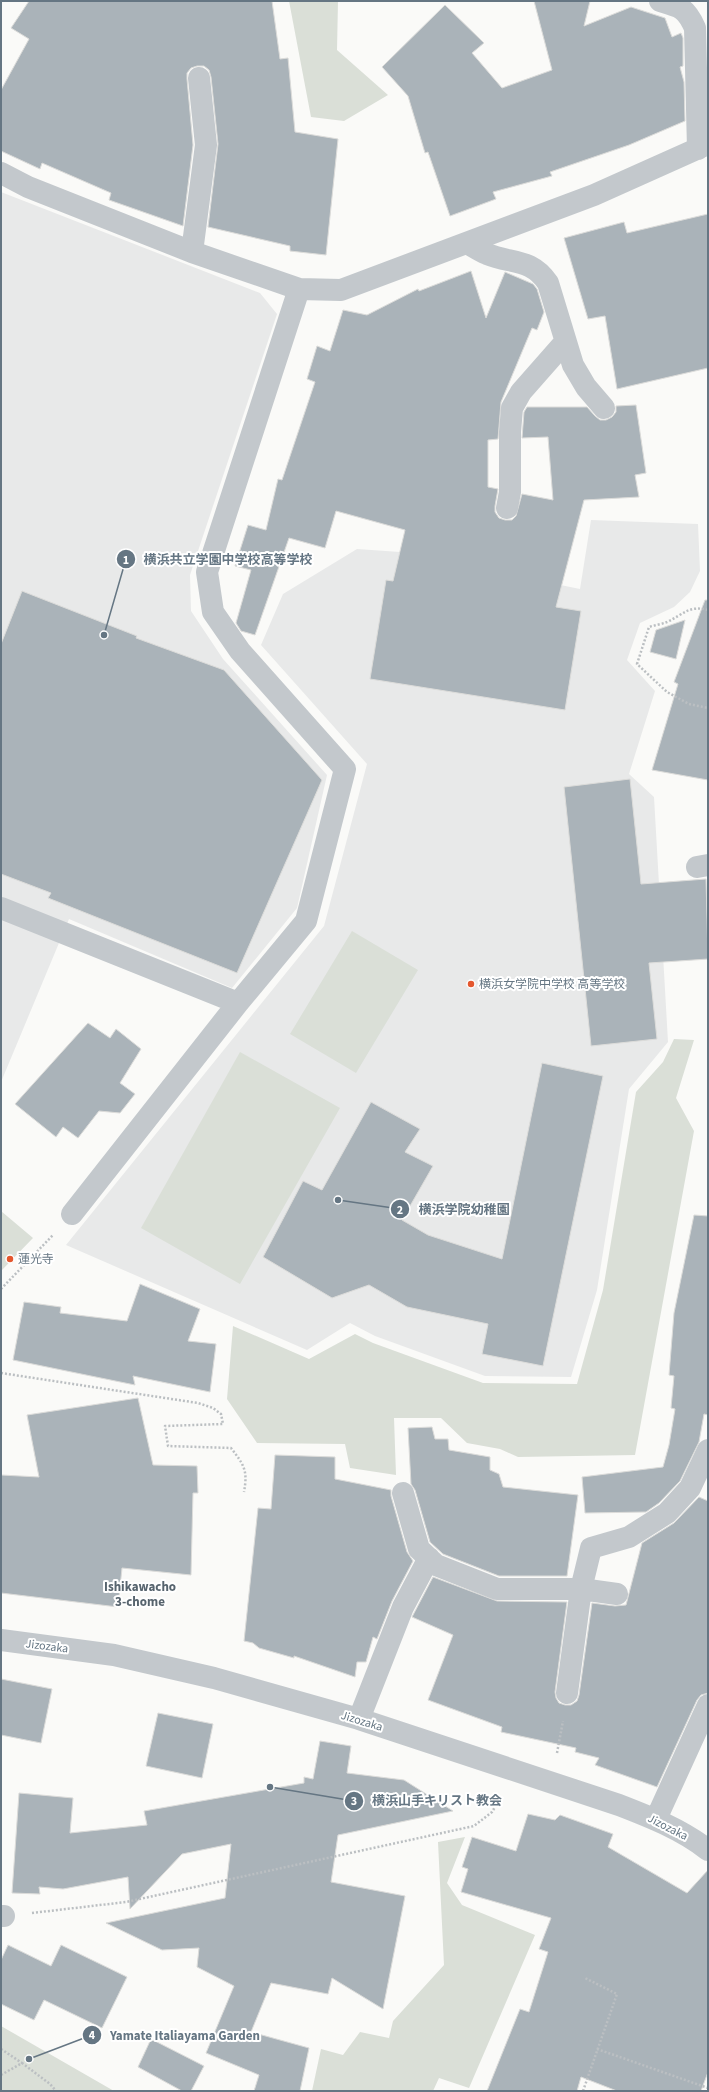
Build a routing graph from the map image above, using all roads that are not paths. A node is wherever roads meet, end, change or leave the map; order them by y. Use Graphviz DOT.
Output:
graph roads {
  1 [pos="660,1"];
  2 [pos="199,78"];
  3 [pos="703,147"];
  4 [pos="1,173"];
  5 [pos="467,243"];
  6 [pos="192,252"];
  7 [pos="299,289"];
  8 [pos="566,342"];
  9 [pos="604,408"];
  10 [pos="507,508"];
  11 [pos="1,908"];
  12 [pos="238,1003"];
  13 [pos="72,1214"];
  14 [pos="708,1450"];
  15 [pos="403,1493"];
  16 [pos="428,1558"];
  17 [pos="582,1590"];
  18 [pos="617,1594"];
  19 [pos="1,1640"];
  20 [pos="567,1693"];
  21 [pos="708,1705"];
  22 [pos="359,1719"];
  23 [pos="656,1819"];
  24 [pos="708,1850"];
  1 -- 3 [label="street"];
  2 -- 6 [label="street"];
  3 -- 5 [label="street"];
  4 -- 6 [label="street"];
  5 -- 7 [label="street"];
  5 -- 8 [label="street"];
  6 -- 7 [label="street"];
  7 -- 12 [label="street"];
  8 -- 9 [label="street"];
  8 -- 10 [label="street"];
  11 -- 12 [label="street"];
  12 -- 13 [label="street"];
  14 -- 17 [label="street"];
  15 -- 16 [label="street"];
  16 -- 17 [label="street"];
  16 -- 22 [label="street"];
  17 -- 18 [label="street"];
  17 -- 20 [label="street"];
  19 -- 22 [label="street, Jizozaka"];
  21 -- 23 [label="street"];
  22 -- 23 [label="street, Jizozaka"];
  23 -- 24 [label="street, Jizozaka"];
}
